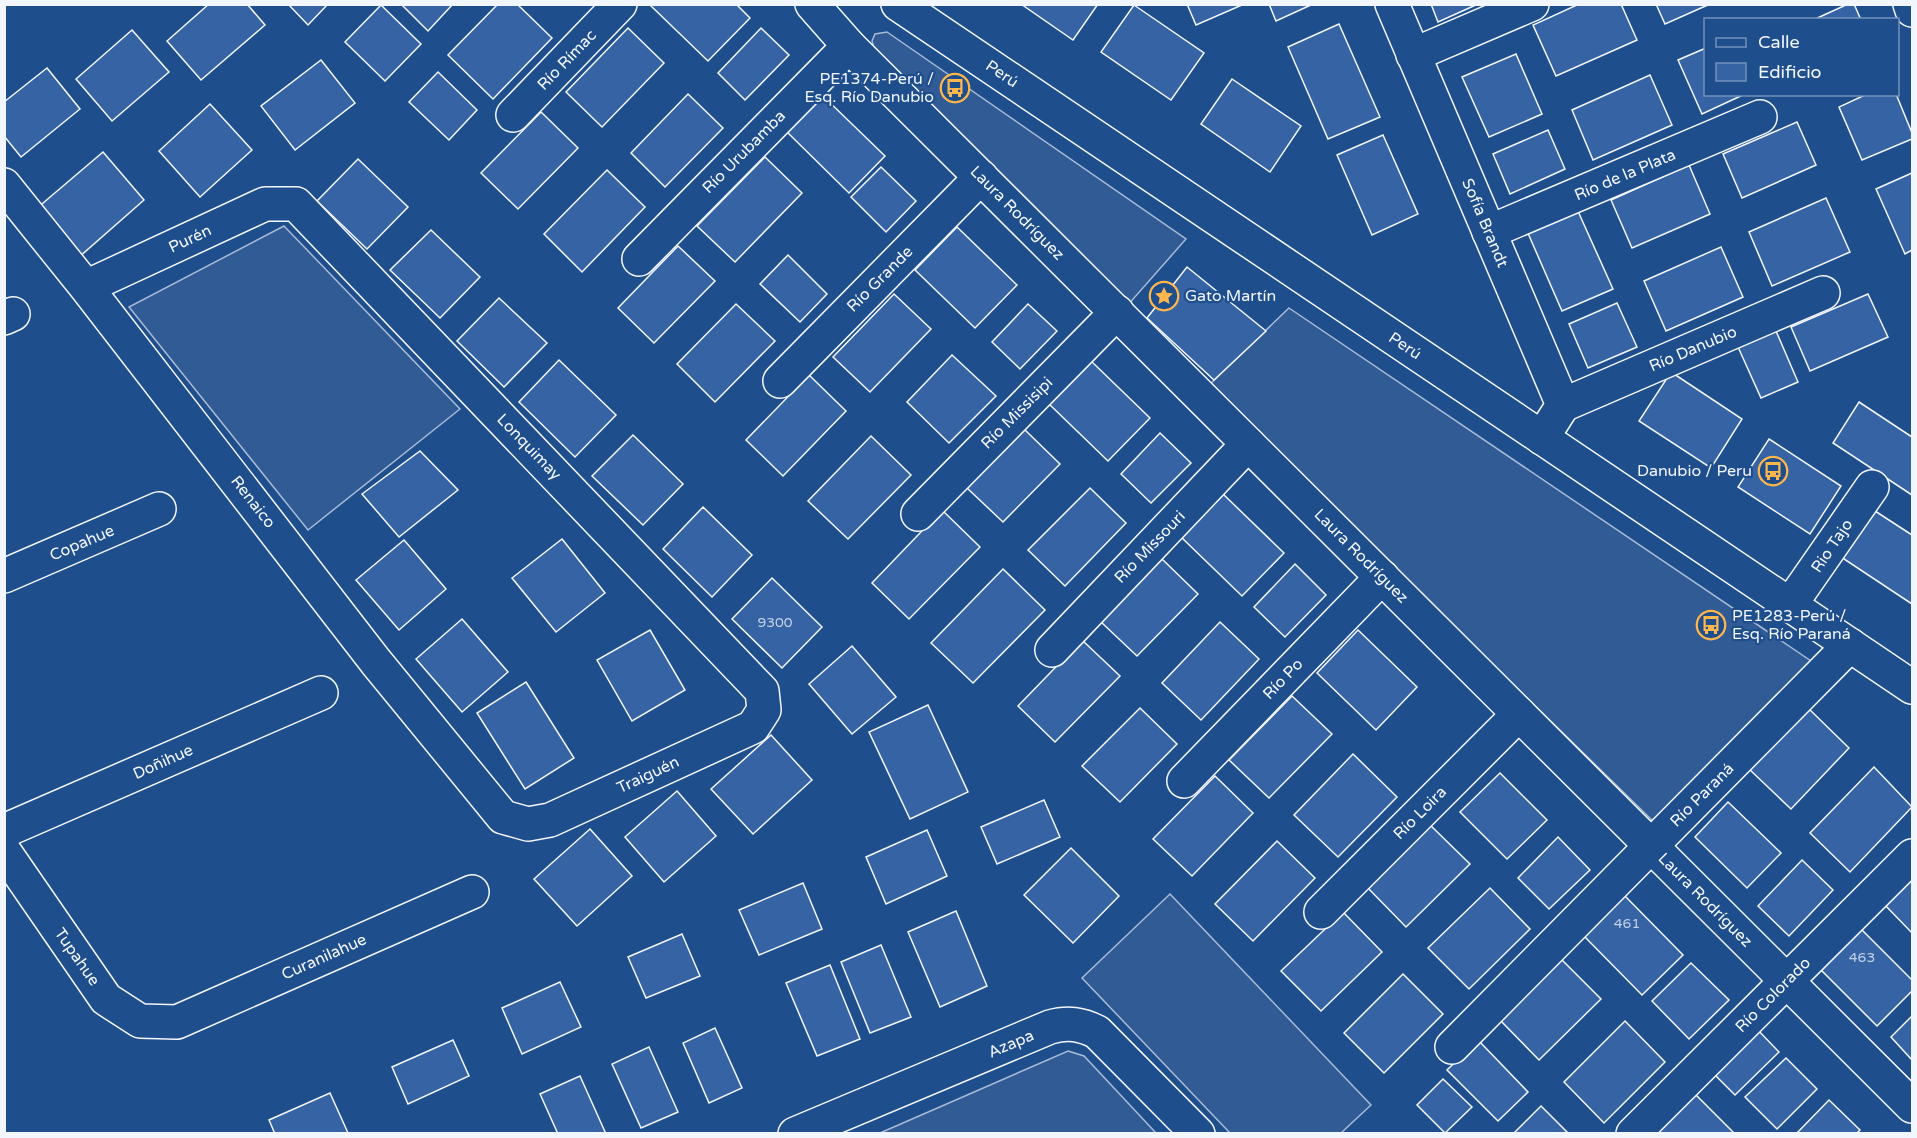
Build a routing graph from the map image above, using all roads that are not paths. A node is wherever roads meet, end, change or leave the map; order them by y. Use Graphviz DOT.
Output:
graph roads {
  1 [pos="620,4"];
  2 [pos="812,4"];
  3 [pos="898,4"];
  4 [pos="1392,4"];
  5 [pos="1532,4"];
  6 [pos="1910,4"];
  7 [pos="1912,10"];
  8 [pos="849,46"];
  9 [pos="1413,55"];
  10 [pos="513,116"];
  11 [pos="1760,117"];
  12 [pos="981,177"];
  13 [pos="4,185"];
  14 [pos="296,204"];
  15 [pos="1489,232"];
  16 [pos="639,258"];
  17 [pos="86,287"];
  18 [pos="1822,293"];
  19 [pos="1117,312"];
  20 [pos="780,381"];
  21 [pos="1563,405"];
  22 [pos="1542,438"];
  23 [pos="1248,444"];
  24 [pos="1872,487"];
  25 [pos="159,509"];
  26 [pos="918,514"];
  27 [pos="4,576"];
  28 [pos="1382,578"];
  29 [pos="1790,605"];
  30 [pos="1850,645"];
  31 [pos="1052,650"];
  32 [pos="1912,687"];
  33 [pos="762,691"];
  34 [pos="321,693"];
  35 [pos="1519,714"];
  36 [pos="1184,781"];
  37 [pos="503,817"];
  38 [pos="4,831"];
  39 [pos="1651,846"];
  40 [pos="4,852"];
  41 [pos="1912,856"];
  42 [pos="472,892"];
  43 [pos="1321,912"];
  44 [pos="1787,981"];
  45 [pos="177,1022"];
  46 [pos="1452,1047"];
  47 [pos="1912,1107"];
  48 [pos="1912,1129"];
  49 [pos="795,1134"];
  50 [pos="1198,1134"];
  51 [pos="1633,1134"];
  52 [pos="1908,1134"];
  1 -- 10 [label="street, Río Rímac"];
  2 -- 8 [label="street, Laura Rodríguez"];
  3 -- 22 [label="street, Perú"];
  4 -- 9 [label="street, Sofía Brandt"];
  5 -- 9 [label="street"];
  6 -- 7 [label="street"];
  8 -- 12 [label="street, Laura Rodríguez"];
  8 -- 16 [label="street, Río Urubamba"];
  9 -- 15 [label="street, Sofía Brandt"];
  11 -- 15 [label="street, Río de la Plata"];
  12 -- 19 [label="street, Laura Rodríguez"];
  12 -- 20 [label="street, Río Grande"];
  13 -- 17 [label="street, Renaico"];
  14 -- 17 [label="street, Purén"];
  14 -- 33 [label="street, Lonquimay"];
  15 -- 21 [label="street, Sofía Brandt"];
  17 -- 37 [label="street, Renaico"];
  18 -- 21 [label="street, Río Danubio"];
  19 -- 23 [label="street, Laura Rodríguez"];
  19 -- 26 [label="street, Río Missisipi"];
  21 -- 22 [label="street"];
  22 -- 29 [label="street, Perú"];
  23 -- 28 [label="street, Laura Rodríguez"];
  23 -- 31 [label="street, Río Missouri"];
  24 -- 29 [label="street, Rio Tajo"];
  25 -- 27 [label="street, Copahue"];
  28 -- 35 [label="street, Laura Rodríguez"];
  28 -- 36 [label="street, Río Po"];
  29 -- 30 [label="street, Perú"];
  30 -- 32 [label="street, Perú"];
  30 -- 39 [label="street, Río Paraná"];
  33 -- 37 [label="street, Traiguén"];
  34 -- 38 [label="street, Doñihue"];
  35 -- 39 [label="street, Laura Rodríguez"];
  35 -- 43 [label="street, Río Loira"];
  39 -- 44 [label="street, Laura Rodríguez"];
  39 -- 46 [label="street, Río Paraná"];
  40 -- 45 [label="street, Tupahue"];
  41 -- 44 [label="street, Río Colorado"];
  42 -- 45 [label="street, Curanilahue"];
  44 -- 47 [label="street, Laura Rodríguez"];
  44 -- 51 [label="street, Río Colorado"];
  48 -- 52 [label="street"];
  49 -- 50 [label="street, Azapa"];
}
